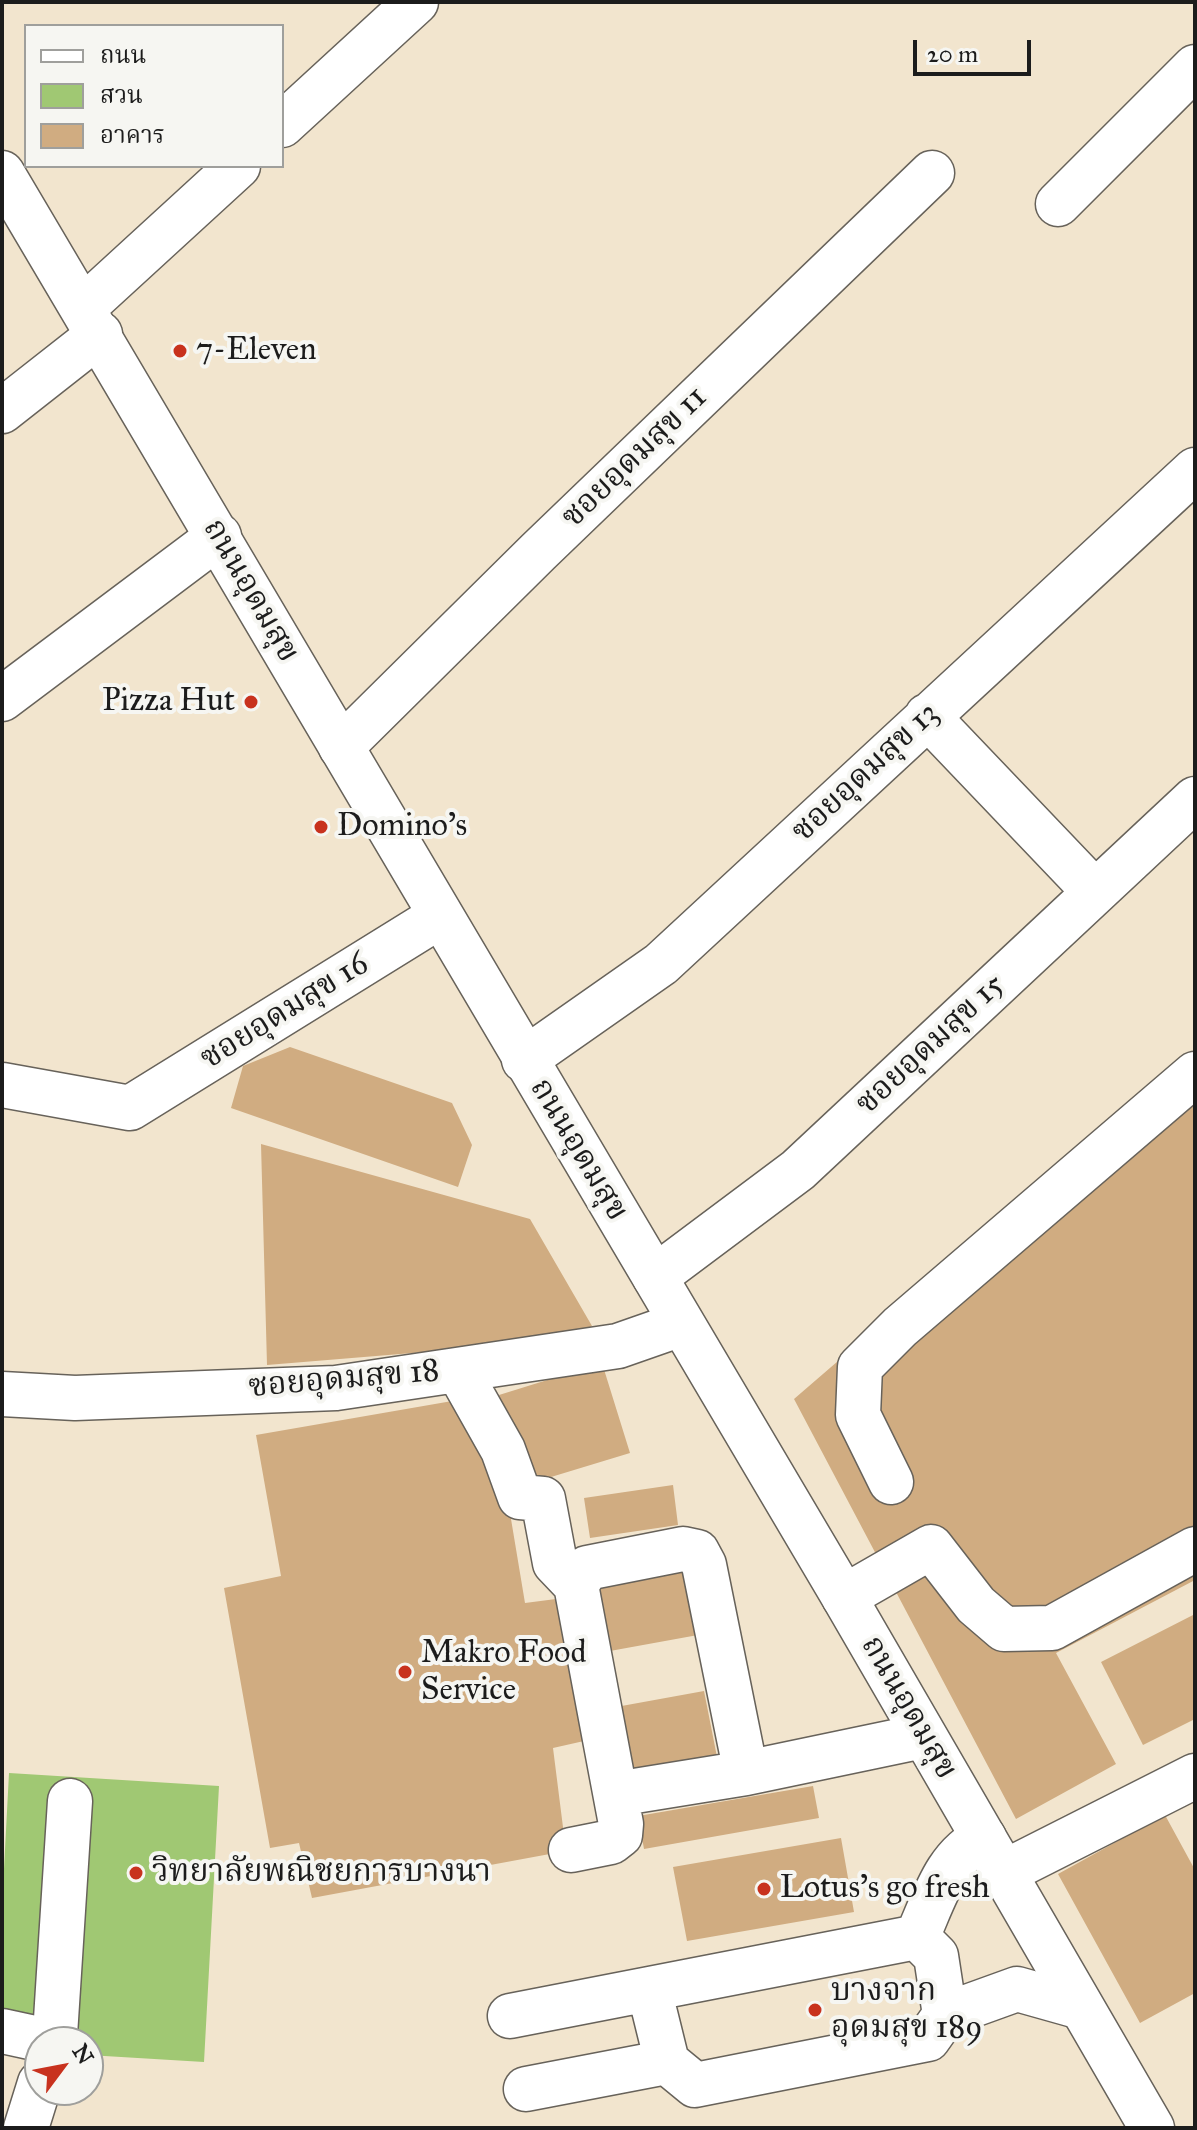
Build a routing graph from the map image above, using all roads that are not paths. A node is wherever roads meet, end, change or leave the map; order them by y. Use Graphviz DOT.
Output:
graph roads {
  1 [pos="416,2"];
  2 [pos="1195,67"];
  3 [pos="284,123"];
  4 [pos="236,168"];
  5 [pos="2,173"];
  6 [pos="932,173"];
  7 [pos="1058,204"];
  8 [pos="92,321"];
  9 [pos="2,411"];
  10 [pos="1195,470"];
  11 [pos="219,536"];
  12 [pos="2,699"];
  13 [pos="927,716"];
  14 [pos="341,747"];
  15 [pos="1195,799"];
  16 [pos="1095,892"];
  17 [pos="440,916"];
  18 [pos="524,1060"];
  19 [pos="1195,1074"];
  20 [pos="2,1085"];
  21 [pos="655,1277"];
  22 [pos="681,1324"];
  23 [pos="458,1370"];
  24 [pos="2,1394"];
  25 [pos="891,1482"];
  26 [pos="1195,1549"];
  27 [pos="576,1585"];
  28 [pos="844,1597"];
  29 [pos="923,1736"];
  30 [pos="746,1773"];
  31 [pos="1195,1776"];
  32 [pos="616,1794"];
  33 [pos="70,1801"];
  34 [pos="571,1850"];
  35 [pos="993,1856"];
  36 [pos="917,1937"];
  37 [pos="649,1989"];
  38 [pos="1081,2007"];
  39 [pos="945,2015"];
  40 [pos="510,2016"];
  41 [pos="2,2031"];
  42 [pos="667,2062"];
  43 [pos="526,2089"];
  44 [pos="33,2106"];
  45 [pos="26,2128"];
  46 [pos="1152,2128"];
  1 -- 3 [label="street"];
  2 -- 7 [label="street"];
  4 -- 8 [label="street"];
  5 -- 8 [label="street, ถนนอุดมสุข"];
  6 -- 14 [label="street, ซอยอุดมสุข 11"];
  8 -- 9 [label="street"];
  8 -- 11 [label="street, ถนนอุดมสุข"];
  10 -- 13 [label="street, ซอยอุดมสุข 13"];
  11 -- 12 [label="street"];
  11 -- 14 [label="street, ถนนอุดมสุข"];
  13 -- 16 [label="street"];
  13 -- 18 [label="street, ซอยอุดมสุข 13"];
  14 -- 17 [label="street, ถนนอุดมสุข"];
  15 -- 16 [label="street, ซอยอุดมสุข 15"];
  16 -- 21 [label="street, ซอยอุดมสุข 15"];
  17 -- 18 [label="street, ถนนอุดมสุข"];
  17 -- 20 [label="street, ซอยอุดมสุข 16"];
  18 -- 21 [label="street, ถนนอุดมสุข"];
  19 -- 25 [label="street"];
  21 -- 22 [label="street, ถนนอุดมสุข"];
  22 -- 23 [label="street, ซอยอุดมสุข 18"];
  22 -- 28 [label="street, ถนนอุดมสุข"];
  23 -- 24 [label="street, ซอยอุดมสุข 18"];
  23 -- 27 [label="street"];
  26 -- 28 [label="street"];
  27 -- 30 [label="street"];
  27 -- 32 [label="street"];
  28 -- 29 [label="street, ถนนอุดมสุข"];
  29 -- 30 [label="street"];
  29 -- 35 [label="street, ถนนอุดมสุข"];
  30 -- 32 [label="street"];
  31 -- 35 [label="street"];
  32 -- 34 [label="street"];
  33 -- 41 [label="street"];
  35 -- 36 [label="street"];
  35 -- 38 [label="street, ถนนอุดมสุข"];
  36 -- 37 [label="street"];
  36 -- 39 [label="street"];
  37 -- 40 [label="street"];
  37 -- 42 [label="street"];
  38 -- 39 [label="street"];
  38 -- 46 [label="street, ถนนอุดมสุข"];
  39 -- 42 [label="street"];
  42 -- 43 [label="street"];
  44 -- 45 [label="street"];
}
